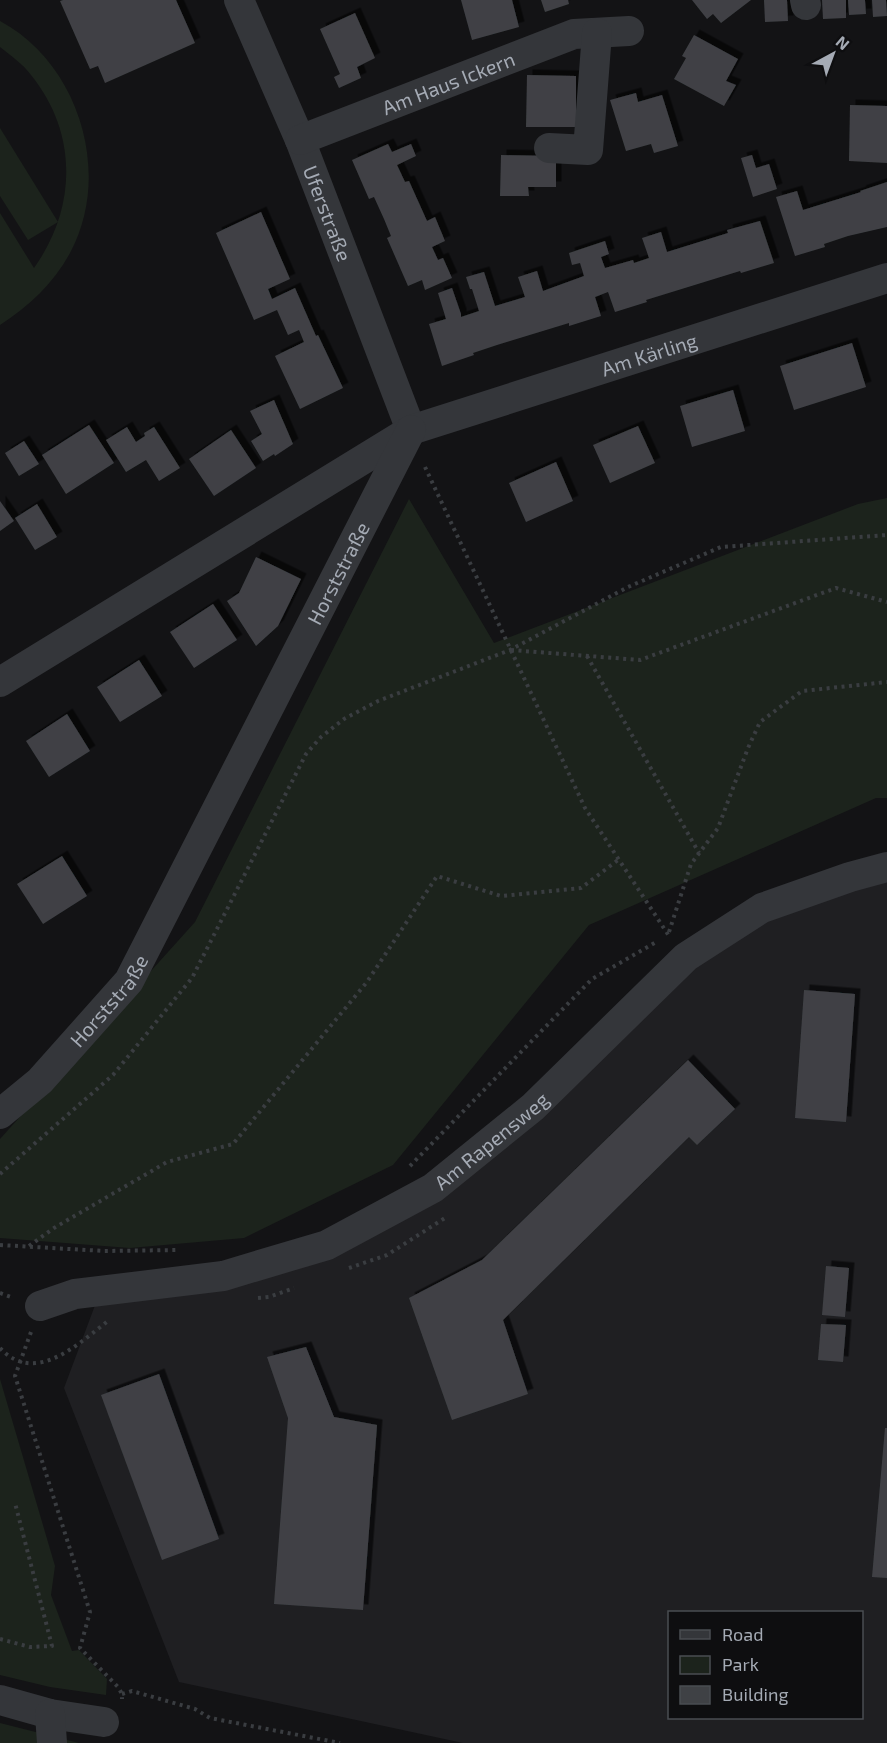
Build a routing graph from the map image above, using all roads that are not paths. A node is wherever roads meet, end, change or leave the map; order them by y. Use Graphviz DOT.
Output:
graph roads {
  1 [pos="239,0"];
  2 [pos="629,31"];
  3 [pos="597,33"];
  4 [pos="300,140"];
  5 [pos="549,148"];
  6 [pos="887,278"];
  7 [pos="411,430"];
  8 [pos="0,682"];
  9 [pos="887,867"];
  10 [pos="0,1114"];
  11 [pos="40,1306"];
  12 [pos="0,1700"];
  13 [pos="50,1714"];
  14 [pos="104,1722"];
  15 [pos="52,1743"];
  1 -- 4 [label="street, Uferstraße"];
  2 -- 3 [label="street, Am Haus Ickern"];
  3 -- 4 [label="street, Am Haus Ickern"];
  3 -- 5 [label="street"];
  4 -- 7 [label="street, Uferstraße"];
  6 -- 7 [label="street, Am Kärling"];
  7 -- 8 [label="street"];
  7 -- 10 [label="street, Horststraße"];
  9 -- 11 [label="street, Am Rapensweg"];
  12 -- 13 [label="street"];
  13 -- 14 [label="street"];
  13 -- 15 [label="street"];
}
